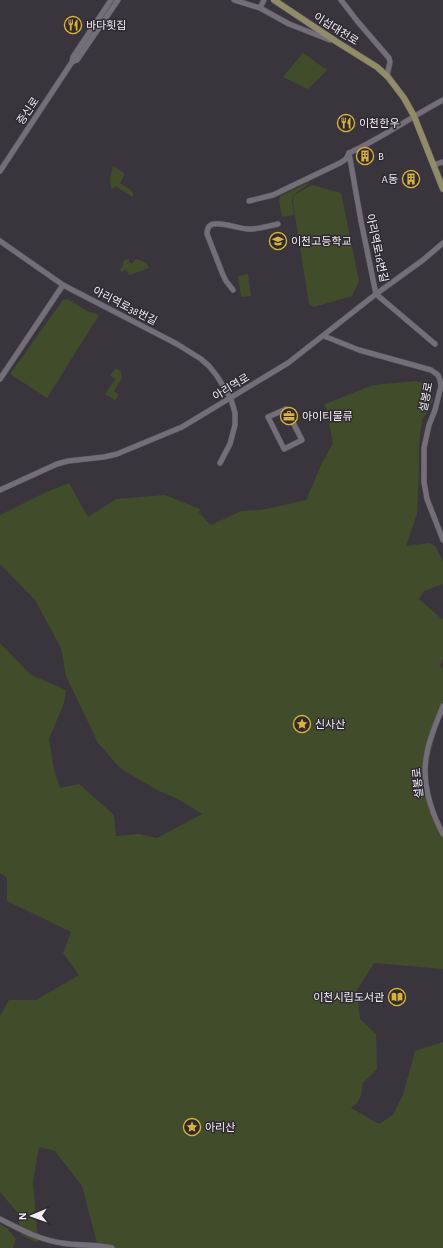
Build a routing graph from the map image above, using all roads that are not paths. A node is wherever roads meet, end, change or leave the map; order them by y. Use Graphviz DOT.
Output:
graph roads {
  1 [pos="111,0"];
  2 [pos="118,0"];
  3 [pos="234,0"];
  4 [pos="264,0"];
  5 [pos="274,0"];
  6 [pos="341,0"];
  7 [pos="260,8"];
  8 [pos="337,42"];
  9 [pos="72,62"];
  10 [pos="387,76"];
  11 [pos="443,100"];
  12 [pos="414,116"];
  13 [pos="349,153"];
  14 [pos="443,162"];
  15 [pos="433,165"];
  16 [pos="0,171"];
  17 [pos="443,189"];
  18 [pos="249,201"];
  19 [pos="278,224"];
  20 [pos="0,242"];
  21 [pos="443,244"];
  22 [pos="63,285"];
  23 [pos="233,290"];
  24 [pos="376,294"];
  25 [pos="324,336"];
  26 [pos="434,344"];
  27 [pos="0,379"];
  28 [pos="231,399"];
  29 [pos="284,449"];
  30 [pos="220,463"];
  31 [pos="0,490"];
  32 [pos="443,540"];
  33 [pos="443,706"];
  34 [pos="443,834"];
  35 [pos="0,1219"];
  36 [pos="112,1248"];
  1 -- 9 [label="street, 증신로"];
  2 -- 9 [label="street, 증신로"];
  3 -- 7 [label="street"];
  4 -- 7 [label="street"];
  5 -- 8 [label="main road, 이섭대천로"];
  6 -- 10 [label="street, 이섭대천로"];
  7 -- 8 [label="street"];
  8 -- 10 [label="main road, 이섭대천로"];
  9 -- 16 [label="street, 증신로"];
  10 -- 12 [label="main road, 이섭대천로"];
  11 -- 12 [label="street"];
  12 -- 13 [label="street"];
  12 -- 15 [label="main road, 이섭대천로"];
  13 -- 18 [label="street"];
  13 -- 24 [label="street, 아리역로16번길"];
  14 -- 15 [label="street"];
  15 -- 17 [label="main road, 이섭대천로"];
  19 -- 23 [label="street"];
  20 -- 22 [label="street, 아리역로38번길"];
  21 -- 24 [label="street, 아리역로"];
  22 -- 27 [label="street"];
  22 -- 28 [label="street, 아리역로38번길"];
  24 -- 25 [label="street, 아리역로"];
  24 -- 26 [label="street, 아리역로16번길"];
  25 -- 28 [label="street, 아리역로"];
  25 -- 32 [label="street, 설봉로"];
  28 -- 30 [label="street, 아리역로38번길"];
  28 -- 31 [label="street, 아리역로"];
  29 -- 29 [label="street"];
  33 -- 34 [label="street, 설봉로"];
  35 -- 36 [label="street"];
}
